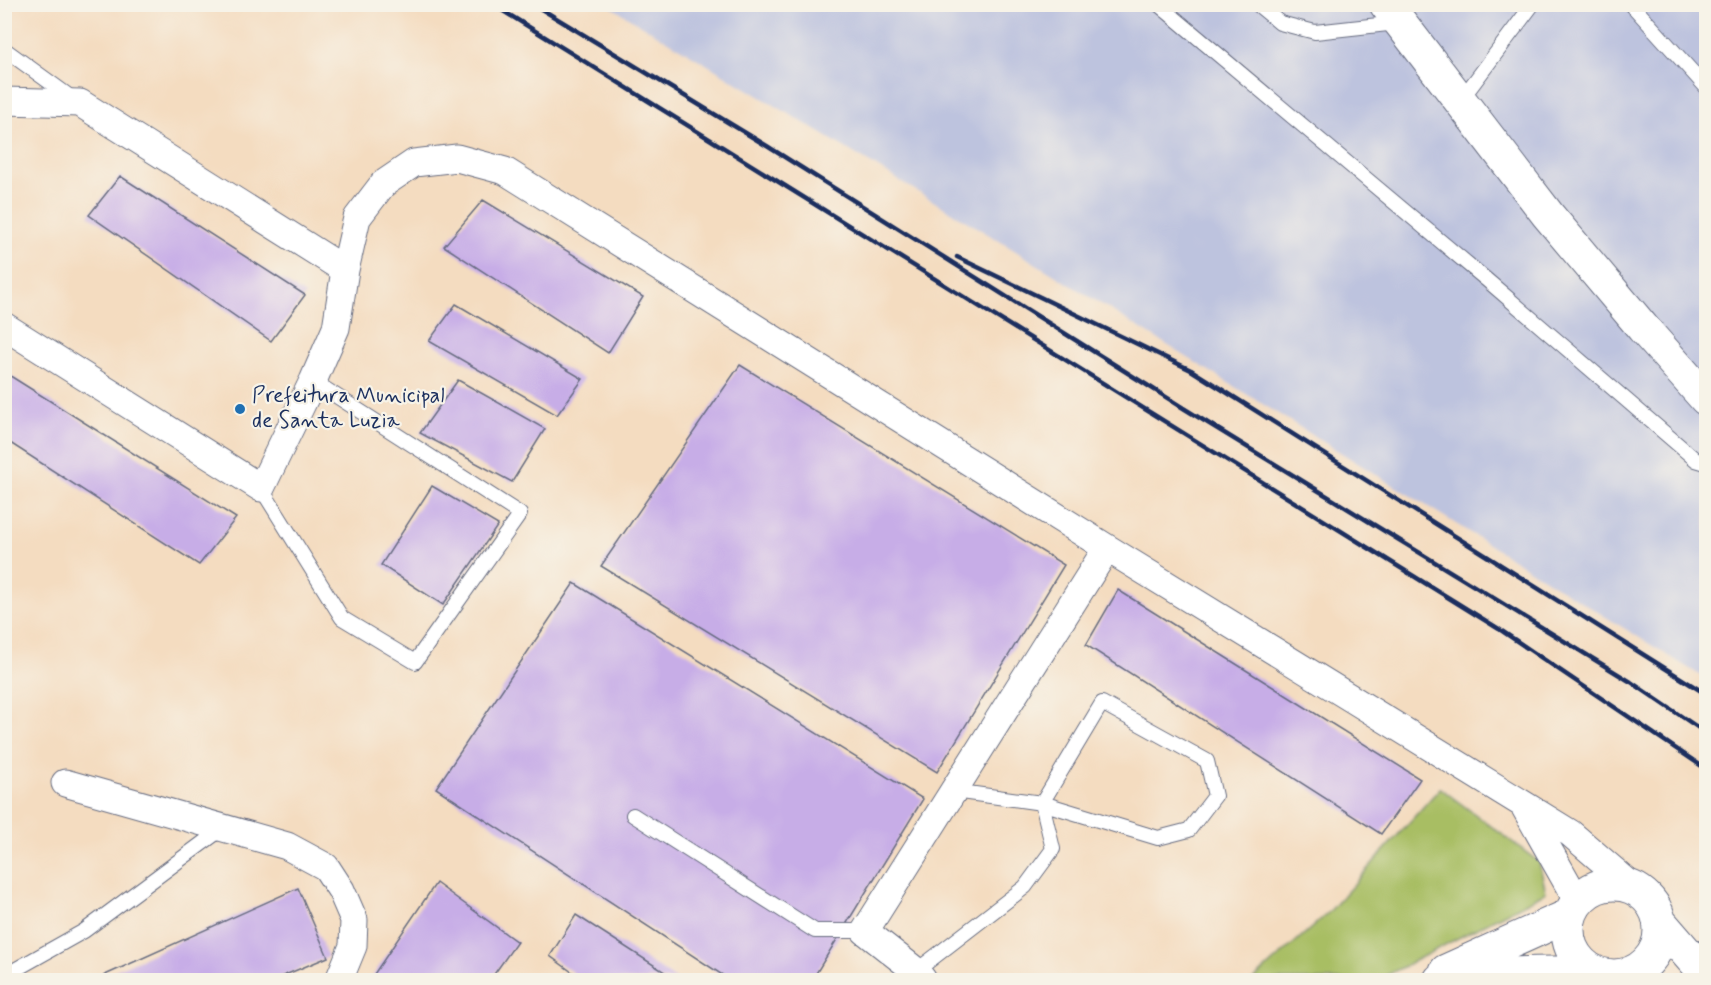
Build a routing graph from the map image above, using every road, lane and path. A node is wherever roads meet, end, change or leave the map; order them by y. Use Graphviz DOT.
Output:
graph roads {
  1 [pos="1158,4"];
  2 [pos="1257,4"];
  3 [pos="1533,4"];
  4 [pos="1631,4"];
  5 [pos="1393,14"];
  6 [pos="4,49"];
  7 [pos="1707,87"];
  8 [pos="4,101"];
  9 [pos="1460,101"];
  10 [pos="80,104"];
  11 [pos="345,270"];
  12 [pos="4,326"];
  13 [pos="313,381"];
  14 [pos="1707,399"];
  15 [pos="1707,463"];
  16 [pos="261,488"];
  17 [pos="1107,548"];
  18 [pos="64,783"];
  19 [pos="953,791"];
  20 [pos="1042,803"];
  21 [pos="1523,805"];
  22 [pos="633,815"];
  23 [pos="223,828"];
  24 [pos="1634,888"];
  25 [pos="1574,908"];
  26 [pos="1660,922"];
  27 [pos="865,932"];
  28 [pos="1707,975"];
  29 [pos="4,976"];
  30 [pos="919,976"];
  31 [pos="1612,978"];
  32 [pos="339,981"];
  33 [pos="1424,981"];
  34 [pos="1440,981"];
  1 -- 15 [label="lane"];
  2 -- 5 [label="lane"];
  3 -- 9 [label="lane"];
  4 -- 7 [label="lane"];
  5 -- 9 [label="street"];
  6 -- 10 [label="lane"];
  8 -- 10 [label="street"];
  9 -- 14 [label="street"];
  10 -- 11 [label="street"];
  11 -- 13 [label="street"];
  11 -- 17 [label="street"];
  12 -- 16 [label="street"];
  13 -- 16 [label="street"];
  13 -- 16 [label="lane"];
  17 -- 19 [label="street"];
  17 -- 21 [label="street"];
  18 -- 23 [label="street"];
  19 -- 20 [label="lane"];
  19 -- 27 [label="street"];
  20 -- 20 [label="lane"];
  20 -- 30 [label="lane"];
  21 -- 24 [label="street"];
  21 -- 25 [label="street"];
  22 -- 27 [label="lane"];
  23 -- 29 [label="lane"];
  23 -- 32 [label="street"];
  24 -- 25 [label="street"];
  24 -- 26 [label="street"];
  25 -- 31 [label="street"];
  25 -- 33 [label="street"];
  26 -- 28 [label="street"];
  26 -- 31 [label="street"];
  27 -- 30 [label="street"];
  31 -- 34 [label="street"];
}
